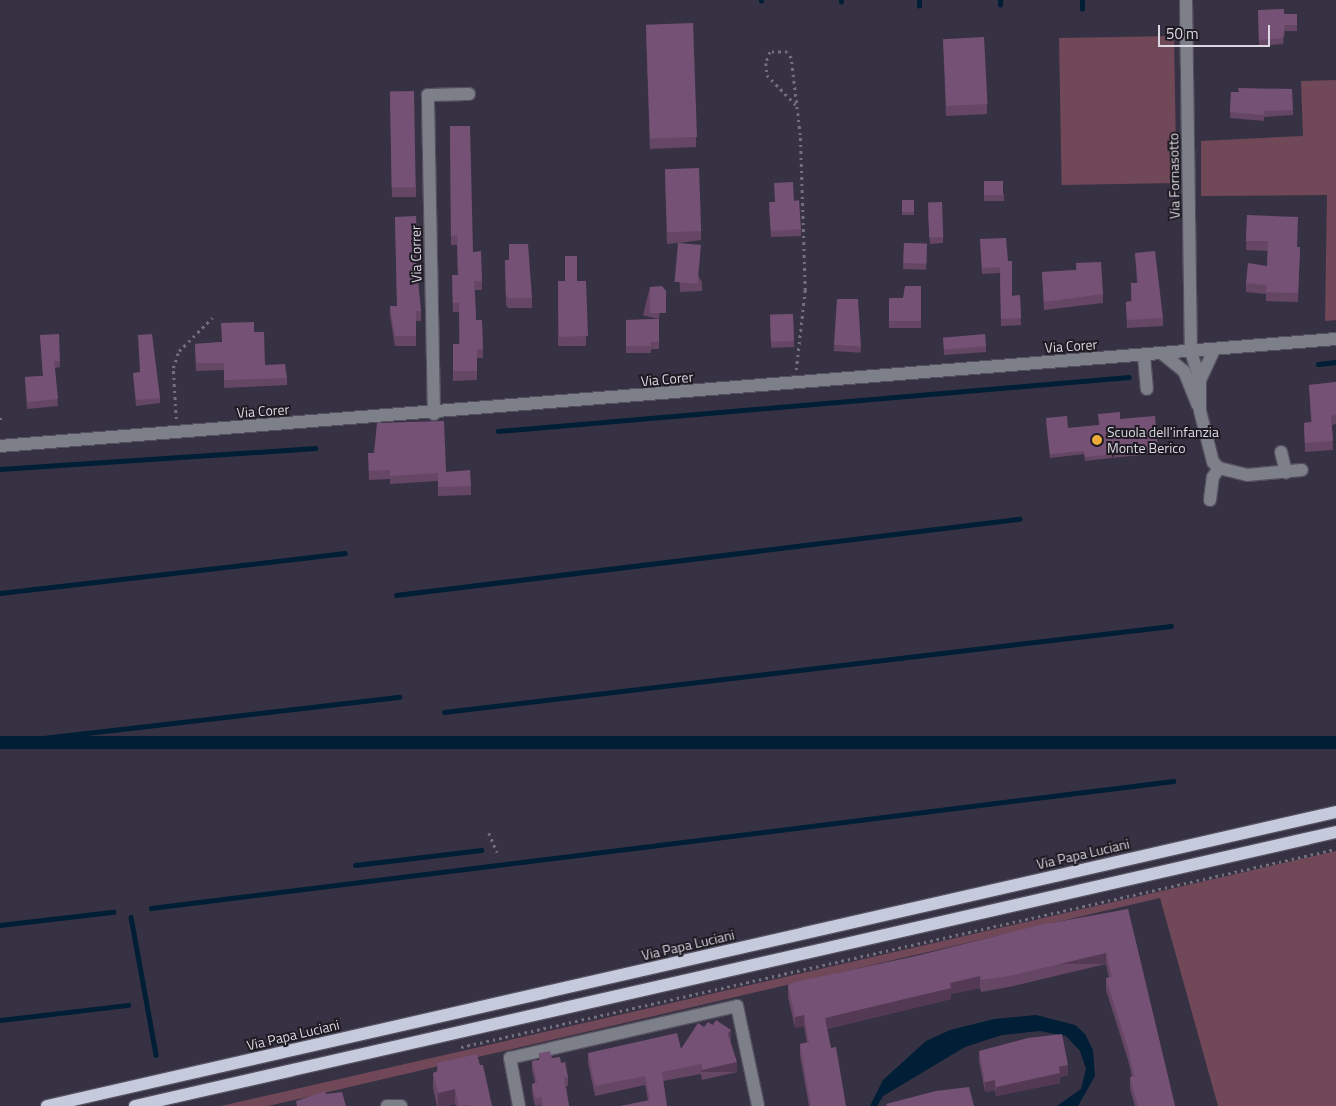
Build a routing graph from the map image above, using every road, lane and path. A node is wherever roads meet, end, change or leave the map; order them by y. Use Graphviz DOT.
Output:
graph roads {
  1 [pos="1186,0"];
  2 [pos="469,94"];
  3 [pos="796,105"];
  4 [pos="212,318"];
  5 [pos="1336,339"];
  6 [pos="1214,350"];
  7 [pos="1191,352"];
  8 [pos="1164,355"];
  9 [pos="1144,356"];
  10 [pos="1184,371"];
  11 [pos="1200,380"];
  12 [pos="794,384"];
  13 [pos="1147,389"];
  14 [pos="1200,411"];
  15 [pos="434,414"];
  16 [pos="178,433"];
  17 [pos="0,446"];
  18 [pos="1281,452"];
  19 [pos="1219,468"];
  20 [pos="1302,470"];
  21 [pos="1286,472"];
  22 [pos="1210,500"];
  23 [pos="1336,812"];
  24 [pos="1336,832"];
  25 [pos="489,833"];
  26 [pos="1336,849"];
  27 [pos="497,852"];
  28 [pos="451,1050"];
  29 [pos="47,1106"];
  30 [pos="135,1106"];
  31 [pos="387,1106"];
  32 [pos="401,1106"];
  33 [pos="520,1106"];
  34 [pos="758,1106"];
  1 -- 7 [label="street, Via Fornasotto"];
  2 -- 15 [label="street, Via Correr"];
  3 -- 3 [label="path"];
  3 -- 12 [label="path"];
  4 -- 16 [label="path"];
  5 -- 6 [label="street, Via Corer"];
  6 -- 7 [label="street, Via Corer"];
  6 -- 11 [label="street"];
  7 -- 8 [label="street, Via Corer"];
  7 -- 10 [label="street"];
  7 -- 11 [label="street"];
  8 -- 9 [label="street, Via Corer"];
  8 -- 10 [label="street"];
  9 -- 12 [label="street, Via Corer"];
  9 -- 13 [label="street"];
  10 -- 14 [label="street"];
  11 -- 14 [label="street"];
  12 -- 15 [label="street, Via Corer"];
  14 -- 19 [label="street"];
  15 -- 16 [label="street, Via Corer"];
  16 -- 17 [label="street, Via Corer"];
  18 -- 21 [label="street"];
  19 -- 21 [label="street"];
  19 -- 22 [label="street"];
  20 -- 21 [label="street"];
  23 -- 29 [label="main road, Via Papa Luciani"];
  24 -- 30 [label="main road"];
  25 -- 27 [label="path"];
  26 -- 28 [label="path"];
  31 -- 32 [label="street"];
  33 -- 34 [label="street"];
}
